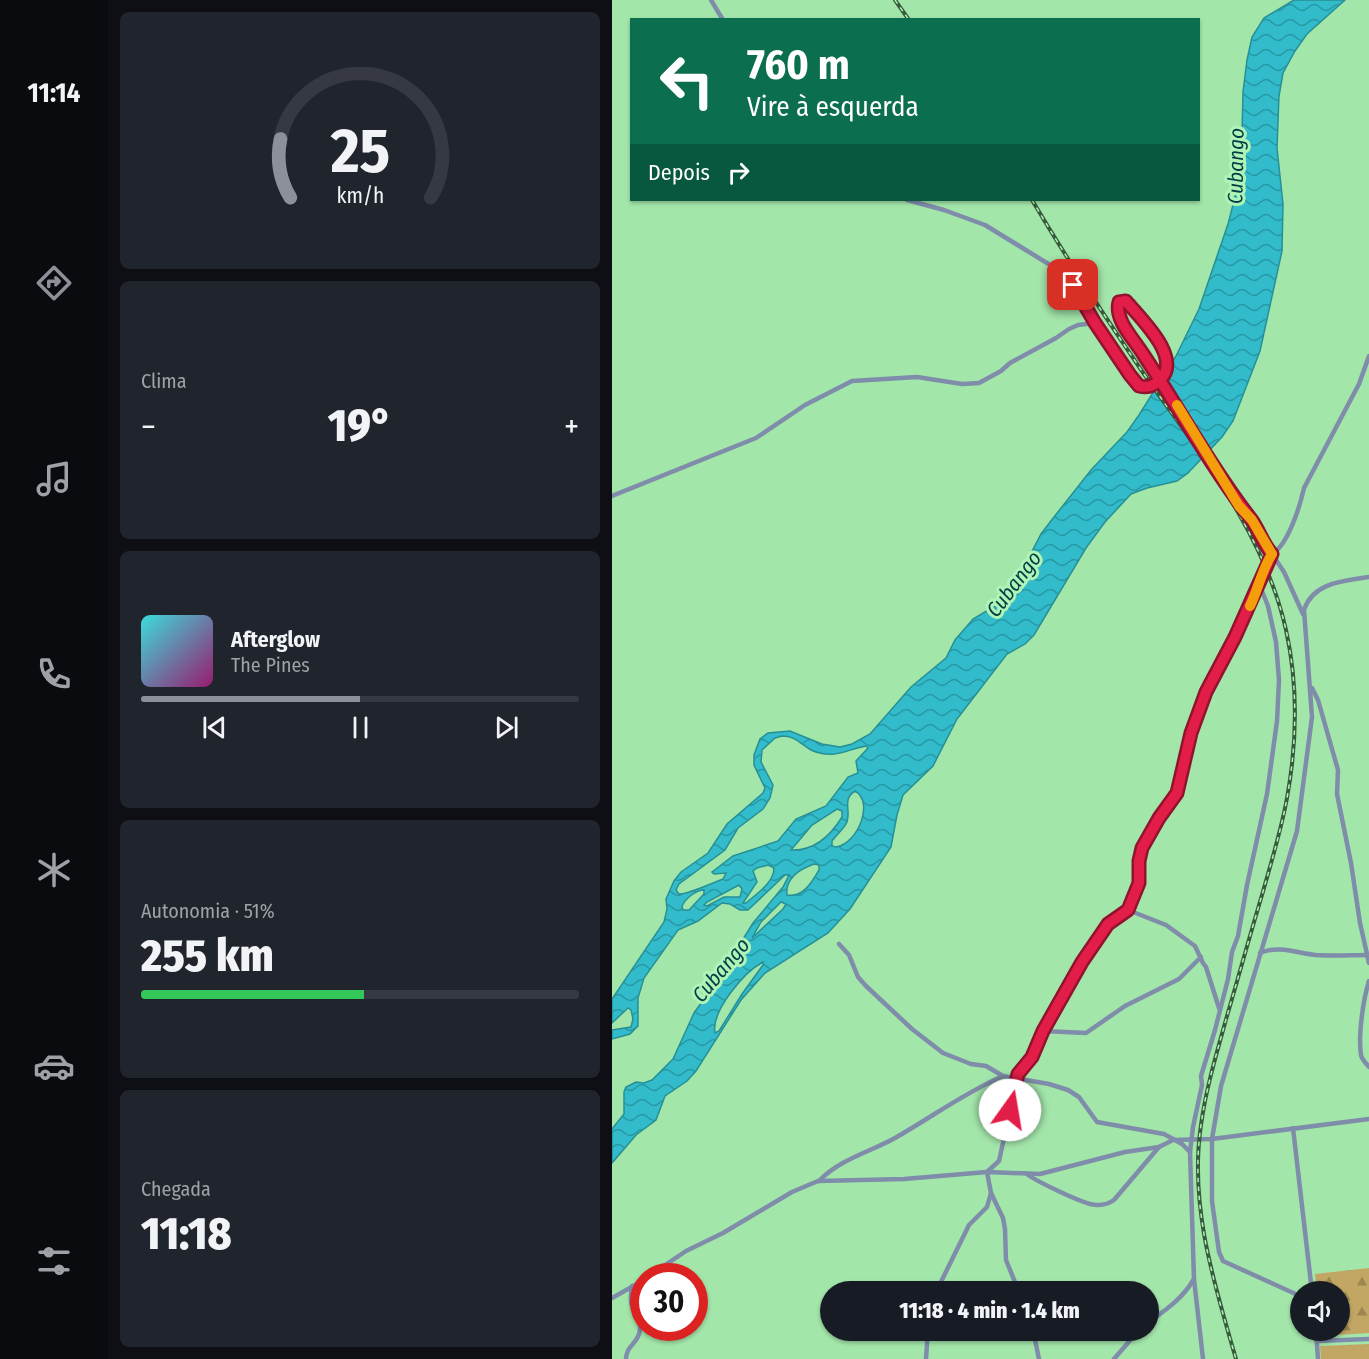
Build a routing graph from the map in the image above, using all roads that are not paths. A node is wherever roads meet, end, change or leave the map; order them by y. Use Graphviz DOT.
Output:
graph roads {
  1 [pos="711,0"];
  2 [pos="722,18"];
  3 [pos="911,201"];
  4 [pos="1095,323"];
  5 [pos="1369,357"];
  6 [pos="612,496"];
  7 [pos="1272,554"];
  8 [pos="1369,577"];
  9 [pos="1260,586"];
  10 [pos="1304,616"];
  11 [pos="1311,686"];
  12 [pos="1128,910"];
  13 [pos="839,944"];
  14 [pos="1260,953"];
  15 [pos="1369,955"];
  16 [pos="1201,957"];
  17 [pos="1369,963"];
  18 [pos="1369,981"];
  19 [pos="1220,1011"];
  20 [pos="1043,1031"];
  21 [pos="1369,1067"];
  22 [pos="1003,1076"];
  23 [pos="1017,1079"];
  24 [pos="1369,1119"];
  25 [pos="1293,1128"];
  26 [pos="1192,1138"];
  27 [pos="1212,1139"];
  28 [pos="1173,1140"];
  29 [pos="1159,1148"];
  30 [pos="1190,1152"];
  31 [pos="987,1172"];
  32 [pos="1027,1174"];
  33 [pos="819,1181"];
  34 [pos="991,1193"];
  35 [pos="668,1263"];
  36 [pos="1194,1279"];
  37 [pos="941,1281"];
  38 [pos="1015,1281"];
  39 [pos="1311,1281"];
  40 [pos="630,1287"];
  41 [pos="1290,1291"];
  42 [pos="612,1298"];
  43 [pos="1159,1314"];
  44 [pos="1369,1339"];
  45 [pos="1350,1340"];
  46 [pos="635,1341"];
  47 [pos="927,1341"];
  48 [pos="1035,1341"];
  49 [pos="1129,1341"];
  50 [pos="1317,1341"];
  51 [pos="626,1359"];
  52 [pos="926,1359"];
  53 [pos="1039,1359"];
  54 [pos="1114,1359"];
  55 [pos="1203,1359"];
  56 [pos="1318,1359"];
  1 -- 2 [label="street"];
  3 -- 4 [label="street"];
  4 -- 6 [label="street"];
  4 -- 7 [label="street, bridge"];
  5 -- 7 [label="street"];
  7 -- 9 [label="street"];
  7 -- 10 [label="street"];
  8 -- 10 [label="street"];
  9 -- 12 [label="street"];
  9 -- 19 [label="street"];
  10 -- 11 [label="street"];
  11 -- 14 [label="street"];
  11 -- 15 [label="street"];
  12 -- 16 [label="street"];
  12 -- 20 [label="street"];
  13 -- 22 [label="street"];
  14 -- 15 [label="street"];
  14 -- 27 [label="street"];
  15 -- 17 [label="street"];
  16 -- 19 [label="street"];
  16 -- 20 [label="street"];
  18 -- 21 [label="street"];
  19 -- 26 [label="street"];
  20 -- 23 [label="street"];
  22 -- 23 [label="street"];
  22 -- 33 [label="street"];
  23 -- 28 [label="street"];
  23 -- 31 [label="street"];
  24 -- 25 [label="street"];
  25 -- 27 [label="street"];
  25 -- 39 [label="street"];
  26 -- 27 [label="street"];
  26 -- 28 [label="street"];
  26 -- 30 [label="street"];
  27 -- 41 [label="street"];
  28 -- 29 [label="street"];
  28 -- 30 [label="street"];
  29 -- 32 [label="street"];
  29 -- 32 [label="street"];
  30 -- 36 [label="street"];
  31 -- 32 [label="street"];
  31 -- 33 [label="street"];
  31 -- 34 [label="street"];
  33 -- 35 [label="street"];
  34 -- 37 [label="street"];
  34 -- 38 [label="street"];
  36 -- 43 [label="street"];
  36 -- 55 [label="street"];
  40 -- 42 [label="street"];
  44 -- 45 [label="street"];
  46 -- 51 [label="street"];
  47 -- 52 [label="street"];
  48 -- 53 [label="street"];
  49 -- 54 [label="street"];
  50 -- 56 [label="street"];
}
